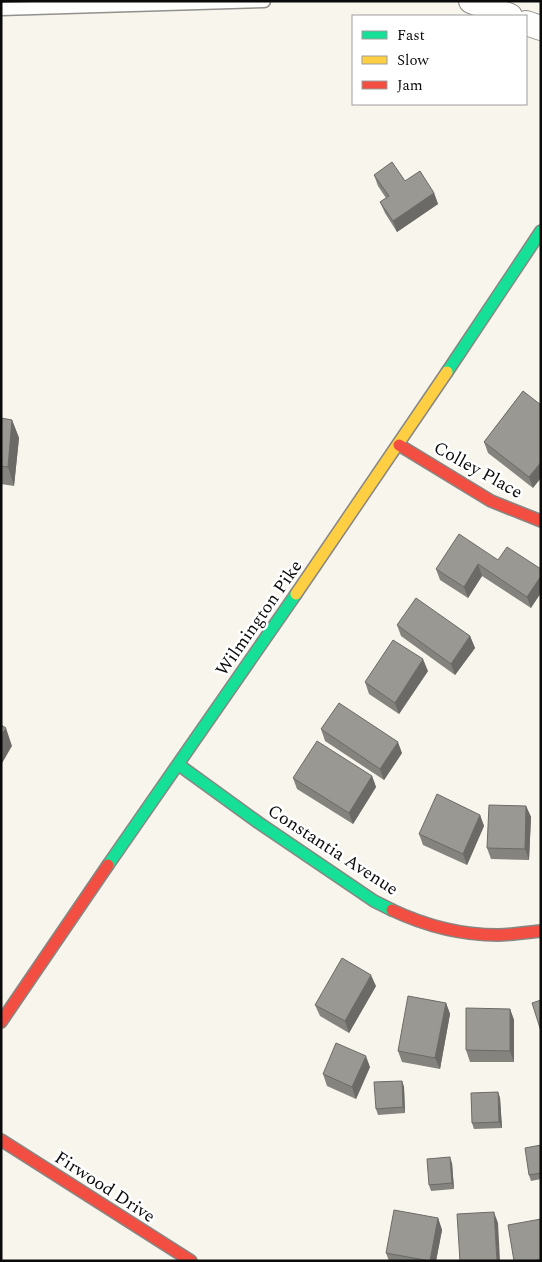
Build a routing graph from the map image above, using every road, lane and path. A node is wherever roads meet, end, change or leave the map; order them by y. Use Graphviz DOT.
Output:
graph roads {
  1 [pos="264,1"];
  2 [pos="471,1"];
  3 [pos="1,9"];
  4 [pos="507,15"];
  5 [pos="527,23"];
  6 [pos="541,28"];
  7 [pos="541,232"];
  8 [pos="399,445"];
  9 [pos="541,521"];
  10 [pos="179,765"];
  11 [pos="541,930"];
  12 [pos="1,1022"];
  13 [pos="1,1140"];
  14 [pos="191,1261"];
  1 -- 3 [label="lane"];
  2 -- 4 [label="street"];
  5 -- 6 [label="street"];
  7 -- 8 [label="main road, Wilmington Pike"];
  8 -- 9 [label="main road, Colley Place"];
  8 -- 10 [label="main road, Wilmington Pike"];
  10 -- 11 [label="main road, Constantia Avenue"];
  10 -- 12 [label="main road, Wilmington Pike"];
  13 -- 14 [label="main road, Firwood Drive"];
}
